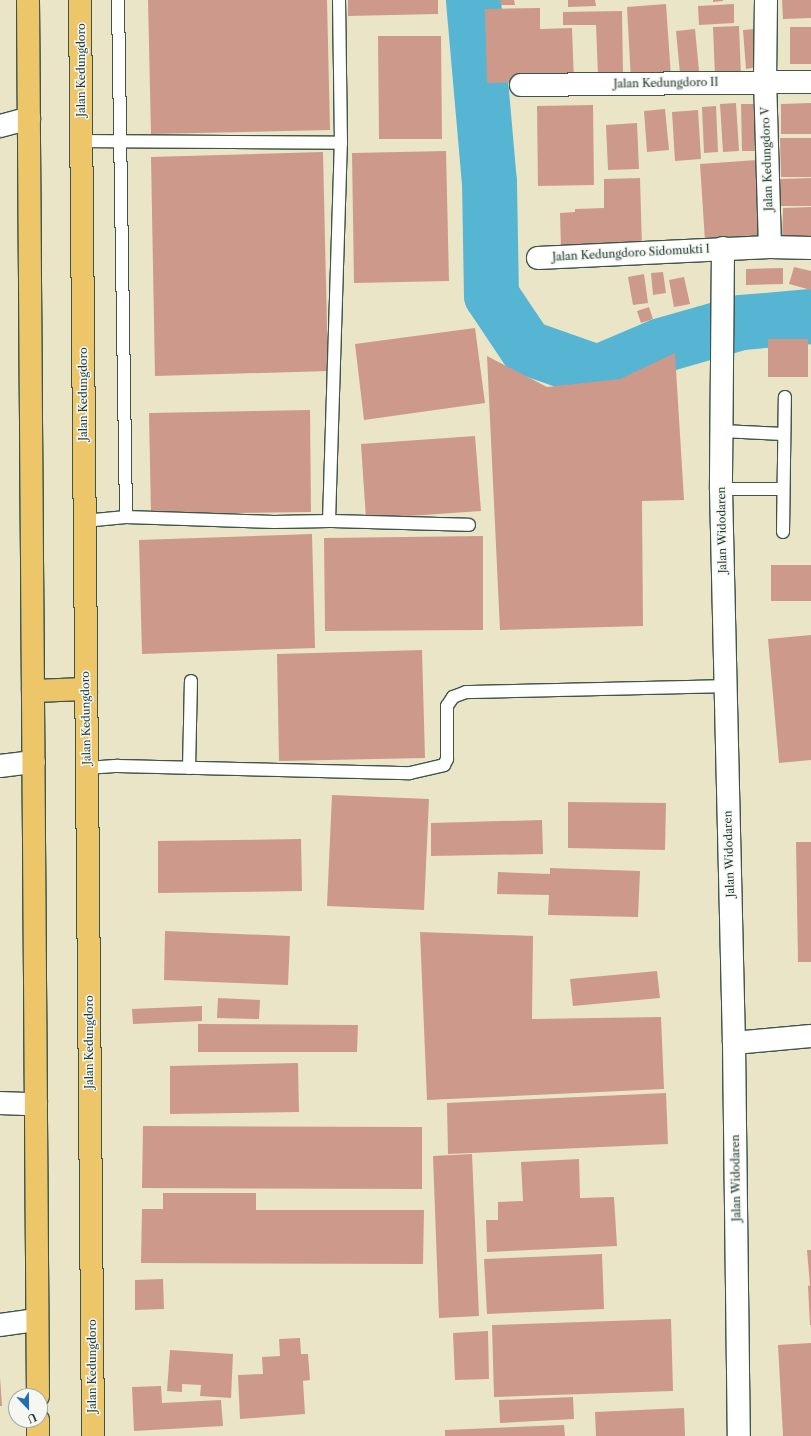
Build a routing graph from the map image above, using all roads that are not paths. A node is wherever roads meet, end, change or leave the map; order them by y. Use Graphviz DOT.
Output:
graph roads {
  1 [pos="28,0"];
  2 [pos="80,0"];
  3 [pos="118,0"];
  4 [pos="339,0"];
  5 [pos="766,0"];
  6 [pos="765,81"];
  7 [pos="811,82"];
  8 [pos="521,85"];
  9 [pos="29,118"];
  10 [pos="0,126"];
  11 [pos="81,142"];
  12 [pos="119,143"];
  13 [pos="341,143"];
  14 [pos="770,247"];
  15 [pos="723,248"];
  16 [pos="811,248"];
  17 [pos="538,258"];
  18 [pos="785,397"];
  19 [pos="722,431"];
  20 [pos="783,434"];
  21 [pos="721,489"];
  22 [pos="783,489"];
  23 [pos="126,517"];
  24 [pos="84,521"];
  25 [pos="328,521"];
  26 [pos="469,525"];
  27 [pos="784,532"];
  28 [pos="191,681"];
  29 [pos="725,686"];
  30 [pos="86,689"];
  31 [pos="33,691"];
  32 [pos="34,762"];
  33 [pos="0,766"];
  34 [pos="87,768"];
  35 [pos="189,768"];
  36 [pos="811,1036"];
  37 [pos="734,1043"];
  38 [pos="0,1103"];
  39 [pos="36,1104"];
  40 [pos="37,1320"];
  41 [pos="0,1325"];
  42 [pos="38,1388"];
  43 [pos="92,1436"];
  44 [pos="739,1436"];
  1 -- 9 [label="main road"];
  2 -- 11 [label="main road, Jalan Kedungdoro"];
  3 -- 12 [label="lane"];
  4 -- 13 [label="lane"];
  5 -- 6 [label="street, Jalan Kedungdoro V"];
  6 -- 7 [label="street, Jalan Kedungdoro II"];
  6 -- 8 [label="street, Jalan Kedungdoro II"];
  6 -- 14 [label="street, Jalan Kedungdoro V"];
  9 -- 10 [label="street"];
  9 -- 31 [label="main road"];
  11 -- 12 [label="lane"];
  11 -- 24 [label="main road, Jalan Kedungdoro"];
  12 -- 13 [label="lane"];
  12 -- 23 [label="lane"];
  13 -- 25 [label="lane"];
  14 -- 15 [label="street"];
  14 -- 16 [label="street"];
  15 -- 17 [label="street, Jalan Kedungdoro Sidomukti I"];
  15 -- 19 [label="street, Jalan Widodaren"];
  18 -- 20 [label="lane"];
  19 -- 20 [label="lane"];
  19 -- 21 [label="street, Jalan Widodaren"];
  20 -- 22 [label="lane"];
  21 -- 22 [label="lane"];
  21 -- 29 [label="street, Jalan Widodaren"];
  22 -- 27 [label="lane"];
  23 -- 24 [label="lane"];
  23 -- 25 [label="lane"];
  24 -- 30 [label="main road, Jalan Kedungdoro"];
  25 -- 26 [label="lane"];
  28 -- 35 [label="lane"];
  29 -- 35 [label="lane"];
  29 -- 37 [label="street, Jalan Widodaren"];
  30 -- 31 [label="main road"];
  30 -- 34 [label="main road, Jalan Kedungdoro"];
  31 -- 32 [label="main road"];
  32 -- 33 [label="street"];
  32 -- 39 [label="main road"];
  34 -- 35 [label="lane"];
  34 -- 43 [label="main road, Jalan Kedungdoro"];
  36 -- 37 [label="street"];
  37 -- 44 [label="street, Jalan Widodaren"];
  38 -- 39 [label="street"];
  39 -- 40 [label="main road"];
  40 -- 41 [label="street"];
  40 -- 42 [label="main road"];
}
